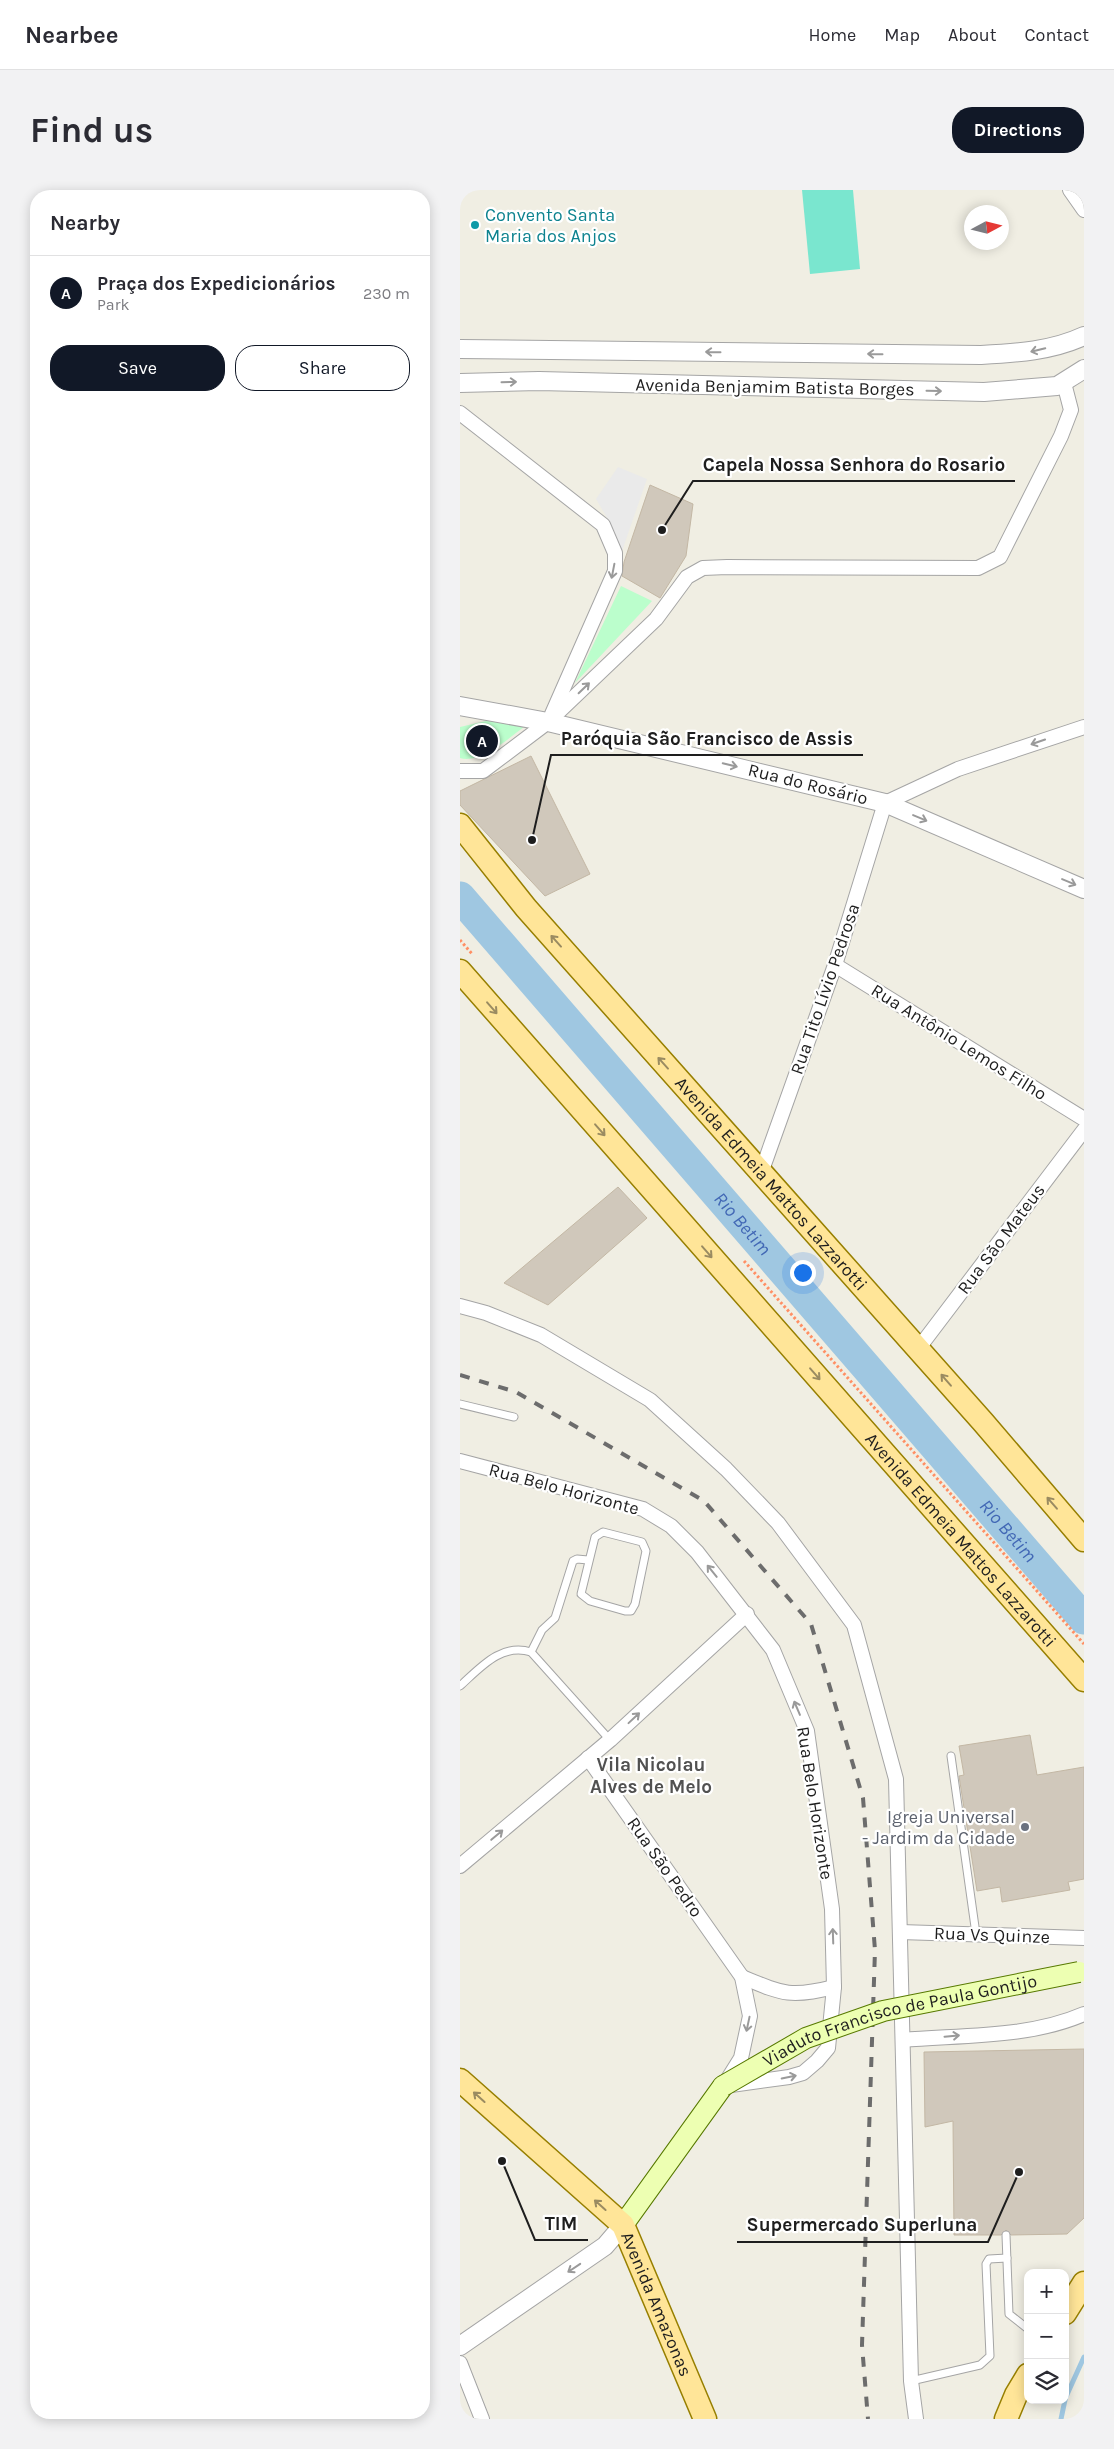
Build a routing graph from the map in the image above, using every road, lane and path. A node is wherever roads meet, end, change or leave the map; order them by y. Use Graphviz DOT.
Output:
graph roads {
  1 [pos="1070,190"];
  2 [pos="1084,210"];
  3 [pos="1084,336"];
  4 [pos="460,348"];
  5 [pos="1084,369"];
  6 [pos="460,383"];
  7 [pos="1064,383"];
  8 [pos="460,413"];
  9 [pos="460,706"];
  10 [pos="487,712"];
  11 [pos="460,720"];
  12 [pos="548,722"];
  13 [pos="1084,726"];
  14 [pos="460,771"];
  15 [pos="884,803"];
  16 [pos="460,825"];
  17 [pos="1084,888"];
  18 [pos="460,940"];
  19 [pos="835,965"];
  20 [pos="470,967"];
  21 [pos="1084,1119"];
  22 [pos="1084,1130"];
  23 [pos="761,1173"];
  24 [pos="742,1259"];
  25 [pos="460,1306"];
  26 [pos="918,1349"];
  27 [pos="460,1404"];
  28 [pos="514,1417"];
  29 [pos="460,1460"];
  30 [pos="1084,1540"];
  31 [pos="588,1560"];
  32 [pos="746,1614"];
  33 [pos="1084,1644"];
  34 [pos="531,1652"];
  35 [pos="1084,1680"];
  36 [pos="460,1686"];
  37 [pos="610,1740"];
  38 [pos="951,1756"];
  39 [pos="588,1758"];
  40 [pos="460,1866"];
  41 [pos="900,1932"];
  42 [pos="976,1934"];
  43 [pos="1084,1938"];
  44 [pos="1081,1972"];
  45 [pos="742,1976"];
  46 [pos="834,1987"];
  47 [pos="1084,2014"];
  48 [pos="903,2040"];
  49 [pos="460,2080"];
  50 [pos="723,2086"];
  51 [pos="623,2225"];
  52 [pos="1006,2235"];
  53 [pos="1007,2258"];
  54 [pos="1084,2283"];
  55 [pos="1069,2307"];
  56 [pos="1024,2326"];
  57 [pos="460,2346"];
  58 [pos="460,2363"];
  59 [pos="911,2382"];
  60 [pos="1024,2382"];
  61 [pos="482,2419"];
  62 [pos="705,2419"];
  63 [pos="916,2419"];
  64 [pos="1006,2419"];
  1 -- 2 [label="street"];
  3 -- 4 [label="street, Avenida Benjamim Batista Borges, one-way"];
  5 -- 7 [label="street, Avenida Benjamim Batista Borges"];
  6 -- 7 [label="street, Avenida Benjamim Batista Borges, one-way"];
  12 -- 7 [label="street, one-way"];
  8 -- 12 [label="street, one-way"];
  9 -- 10 [label="street, Rua do Rosário"];
  10 -- 11 [label="street"];
  10 -- 12 [label="street, Rua do Rosário"];
  12 -- 14 [label="street"];
  12 -- 15 [label="street, Rua do Rosário, one-way"];
  13 -- 15 [label="street, one-way"];
  15 -- 17 [label="street, Rua do Rosário, one-way"];
  15 -- 19 [label="street, Rua Tito Lívio Pedrosa"];
  23 -- 16 [label="main road, Avenida Edmeia Mattos Lazzarotti, one-way"];
  18 -- 20 [label="path"];
  19 -- 21 [label="street, Rua Antônio Lemos Filho"];
  19 -- 23 [label="street, Rua Tito Lívio Pedrosa"];
  20 -- 35 [label="main road, Avenida Edmeia Mattos Lazzarotti, one-way"];
  22 -- 26 [label="street, Rua São Mateus"];
  23 -- 26 [label="main road, Avenida Edmeia Mattos Lazzarotti"];
  24 -- 33 [label="path"];
  25 -- 41 [label="street"];
  30 -- 26 [label="main road, Avenida Edmeia Mattos Lazzarotti, one-way"];
  27 -- 28 [label="lane"];
  32 -- 29 [label="street, Rua Belo Horizonte, one-way"];
  31 -- 31 [label="lane"];
  31 -- 34 [label="lane"];
  37 -- 32 [label="street, one-way"];
  46 -- 32 [label="street, Rua Belo Horizonte, one-way"];
  34 -- 36 [label="lane"];
  34 -- 37 [label="lane"];
  37 -- 39 [label="street"];
  38 -- 42 [label="lane"];
  40 -- 39 [label="street, one-way"];
  39 -- 45 [label="street, Rua São Pedro"];
  41 -- 42 [label="street, Rua Vs Quinze"];
  41 -- 48 [label="street"];
  42 -- 43 [label="street, Rua Vs Quinze"];
  44 -- 50 [label="main road, Viaduto Francisco de Paula Gontijo, bridge"];
  45 -- 46 [label="street"];
  45 -- 50 [label="street, Rua São Pedro, one-way"];
  50 -- 46 [label="street, Rua Belo Horizonte, one-way"];
  48 -- 47 [label="street, one-way"];
  48 -- 59 [label="street"];
  51 -- 49 [label="main road, Avenida Amazonas, one-way"];
  50 -- 51 [label="main road"];
  51 -- 57 [label="street, one-way"];
  51 -- 62 [label="main road, Avenida Amazonas"];
  52 -- 53 [label="lane"];
  53 -- 56 [label="lane"];
  53 -- 59 [label="lane"];
  54 -- 55 [label="main road"];
  58 -- 61 [label="street"];
  59 -- 63 [label="street"];
  60 -- 64 [label="main road"];
}
